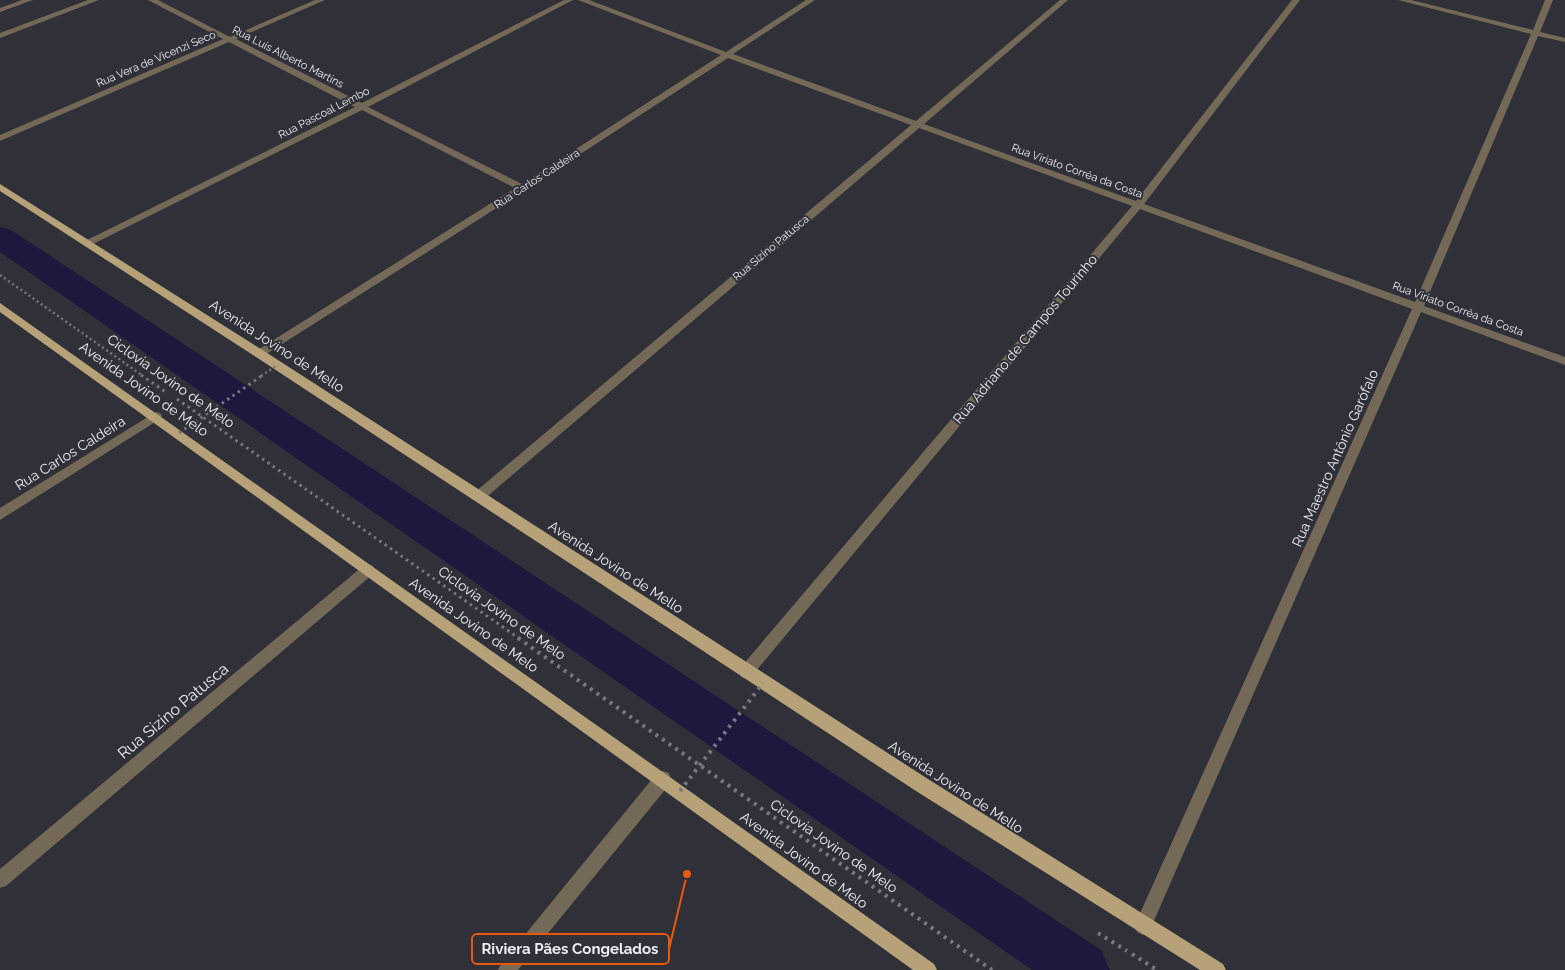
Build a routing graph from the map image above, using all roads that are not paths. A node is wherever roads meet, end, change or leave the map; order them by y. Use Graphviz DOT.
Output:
graph roads {
  1 [pos="29,0"];
  2 [pos="95,0"];
  3 [pos="152,0"];
  4 [pos="321,0"];
  5 [pos="569,0"];
  6 [pos="582,0"];
  7 [pos="811,0"];
  8 [pos="1064,0"];
  9 [pos="1296,0"];
  10 [pos="1402,0"];
  11 [pos="1549,0"];
  12 [pos="0,10"];
  13 [pos="1536,33"];
  14 [pos="0,36"];
  15 [pos="230,39"];
  16 [pos="1565,40"];
  17 [pos="728,55"];
  18 [pos="361,107"];
  19 [pos="917,124"];
  20 [pos="0,138"];
  21 [pos="0,187"];
  22 [pos="522,188"];
  23 [pos="1138,205"];
  24 [pos="88,243"];
  25 [pos="1419,306"];
  26 [pos="0,307"];
  27 [pos="260,354"];
  28 [pos="1565,361"];
  29 [pos="156,416"];
  30 [pos="479,496"];
  31 [pos="0,515"];
  32 [pos="368,570"];
  33 [pos="746,672"];
  34 [pos="663,779"];
  35 [pos="0,880"];
  36 [pos="1143,926"];
  37 [pos="506,970"];
  38 [pos="928,970"];
  39 [pos="1217,970"];
  1 -- 12 [label="street"];
  2 -- 14 [label="street"];
  3 -- 15 [label="street, Rua Luís Alberto Martins"];
  4 -- 15 [label="street, Rua Vera de Vicenzi Seco"];
  5 -- 18 [label="street, Rua Pascoal Lembo"];
  6 -- 17 [label="street, Rua Viriato Corrêa da Costa"];
  7 -- 17 [label="street, Rua Carlos Caldeira"];
  8 -- 19 [label="street, Rua Sizino Patusca"];
  9 -- 23 [label="street, Rua Adriano de Campos Tourinho"];
  10 -- 13 [label="street"];
  11 -- 13 [label="street, Rua Maestro Antônio Garófalo"];
  13 -- 16 [label="street"];
  13 -- 25 [label="street, Rua Maestro Antônio Garófalo"];
  15 -- 18 [label="street, Rua Luís Alberto Martins"];
  15 -- 20 [label="street, Rua Vera de Vicenzi Seco"];
  17 -- 19 [label="street, Rua Viriato Corrêa da Costa"];
  17 -- 22 [label="street, Rua Carlos Caldeira"];
  18 -- 22 [label="street, Rua Luís Alberto Martins"];
  18 -- 24 [label="street, Rua Pascoal Lembo"];
  19 -- 23 [label="street, Rua Viriato Corrêa da Costa"];
  19 -- 30 [label="street, Rua Sizino Patusca"];
  21 -- 24 [label="main road, Avenida Jovino de Mello"];
  22 -- 27 [label="street, Rua Carlos Caldeira"];
  23 -- 25 [label="street, Rua Viriato Corrêa da Costa"];
  23 -- 33 [label="street, Rua Adriano de Campos Tourinho"];
  24 -- 27 [label="main road, Avenida Jovino de Mello"];
  25 -- 28 [label="street, Rua Viriato Corrêa da Costa"];
  25 -- 36 [label="street, Rua Maestro Antônio Garófalo"];
  26 -- 29 [label="main road, Avenida Jovino de Melo"];
  27 -- 30 [label="main road, Avenida Jovino de Mello"];
  29 -- 31 [label="street, Rua Carlos Caldeira"];
  29 -- 32 [label="main road, Avenida Jovino de Melo"];
  30 -- 33 [label="main road, Avenida Jovino de Mello"];
  32 -- 34 [label="main road, Avenida Jovino de Melo"];
  32 -- 35 [label="street, Rua Sizino Patusca"];
  33 -- 36 [label="main road, Avenida Jovino de Mello"];
  34 -- 37 [label="street"];
  34 -- 38 [label="main road, Avenida Jovino de Melo"];
  36 -- 39 [label="main road, Avenida Jovino de Mello"];
}
